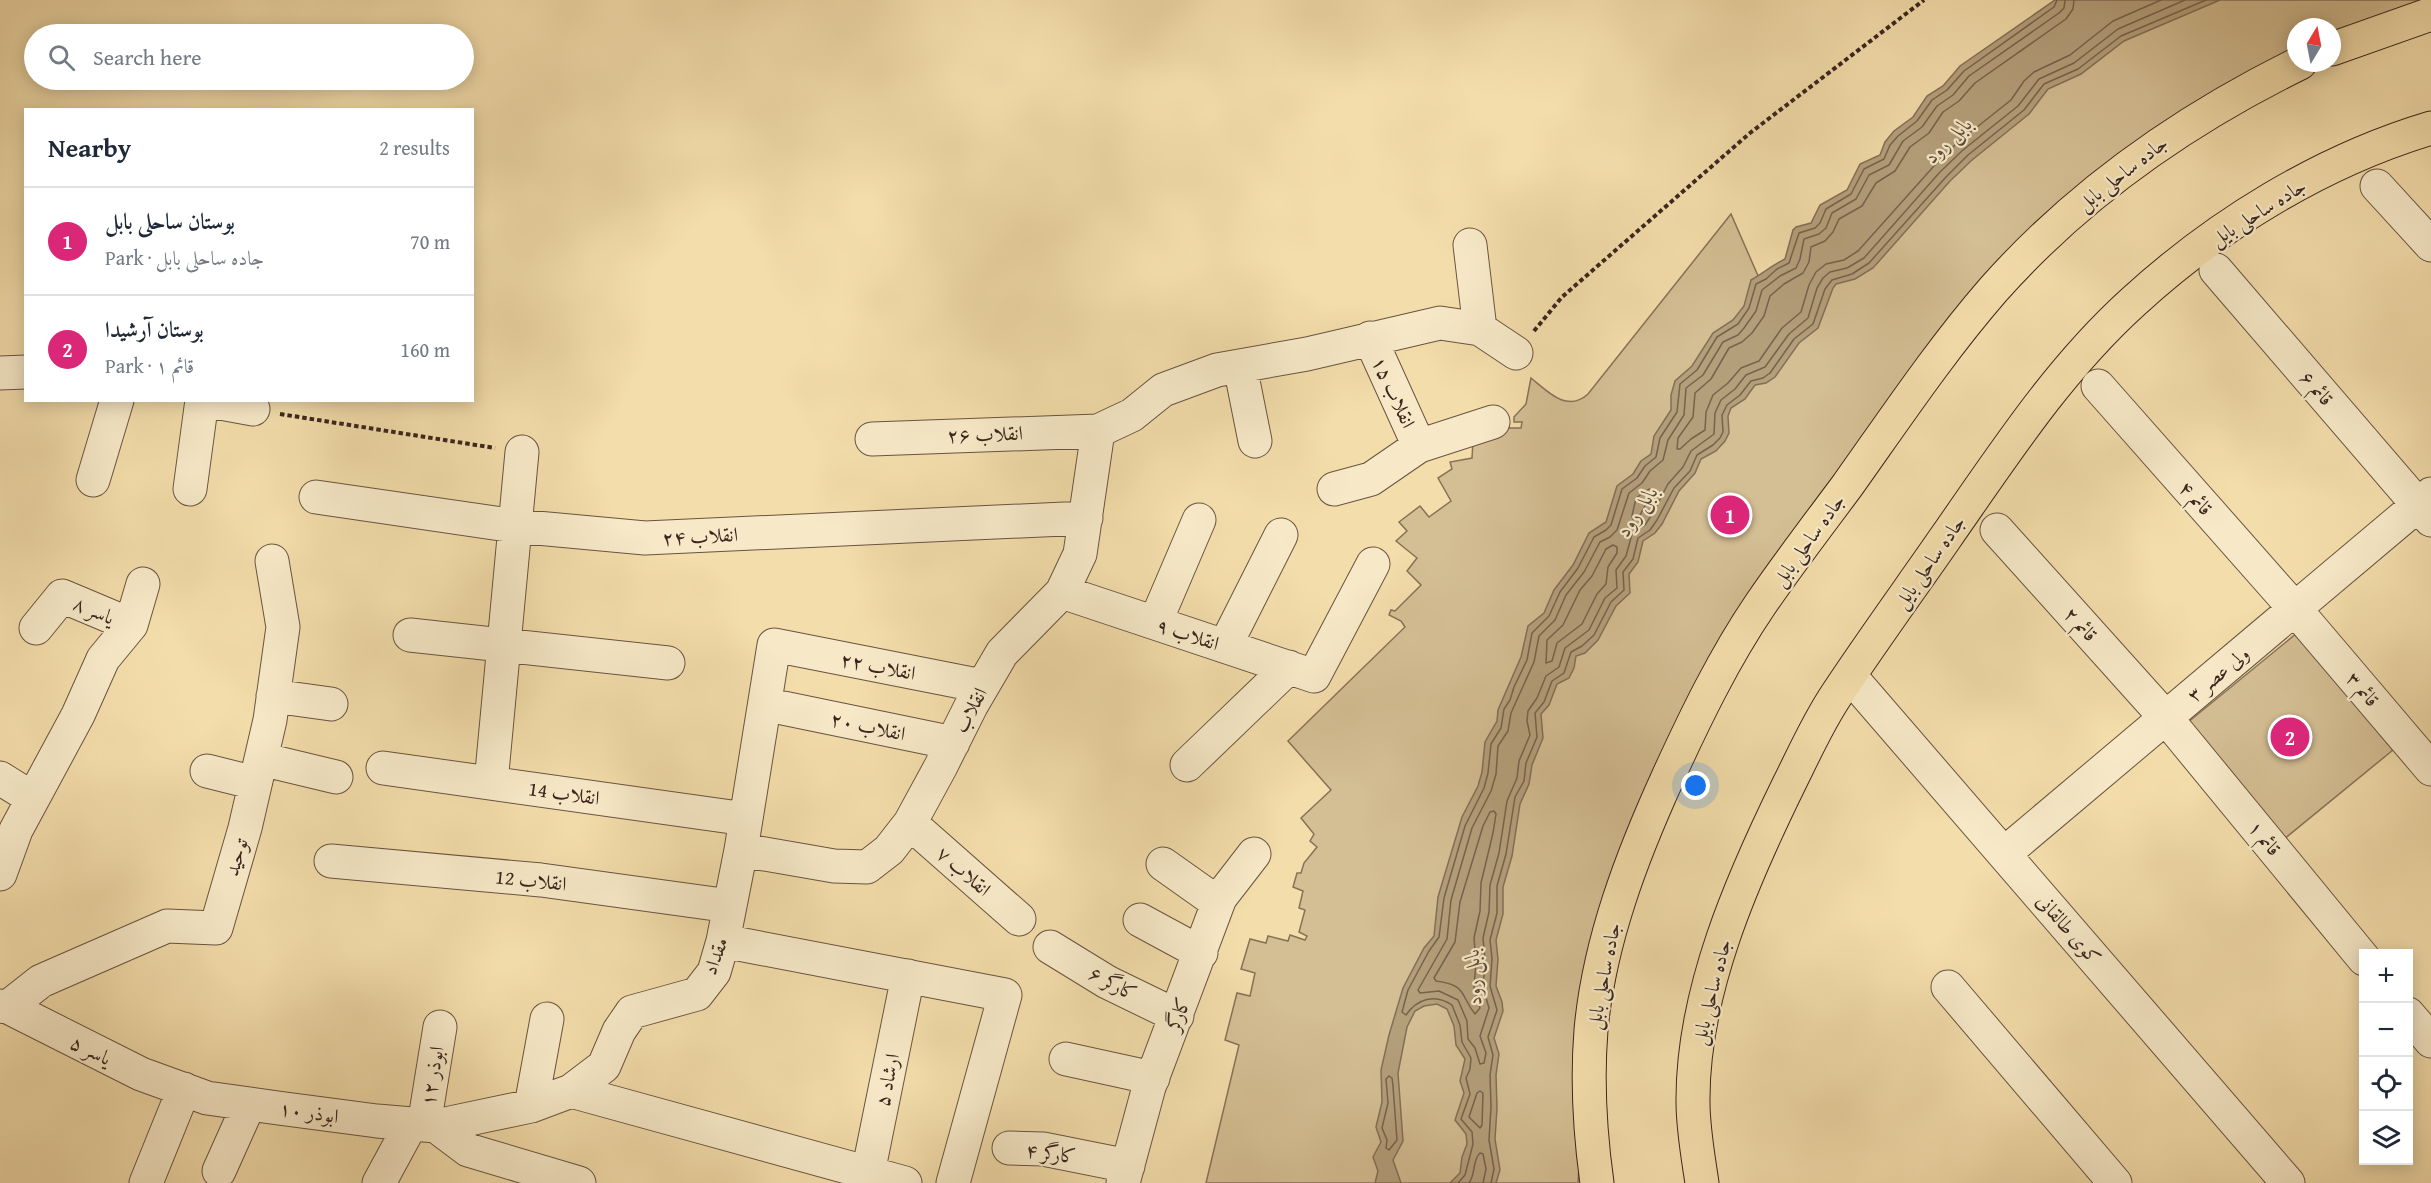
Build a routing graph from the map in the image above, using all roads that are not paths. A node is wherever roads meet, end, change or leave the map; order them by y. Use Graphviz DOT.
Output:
graph roads {
  1 [pos="2431,14"];
  2 [pos="2341,46"];
  3 [pos="2287,70"];
  4 [pos="2431,128"];
  5 [pos="2377,186"];
  6 [pos="1470,245"];
  7 [pos="2431,245"];
  8 [pos="2216,270"];
  9 [pos="1480,329"];
  10 [pos="1370,338"];
  11 [pos="1516,353"];
  12 [pos="1240,366"];
  13 [pos="24,372"];
  14 [pos="0,374"];
  15 [pos="2098,386"];
  16 [pos="116,402"];
  17 [pos="203,402"];
  18 [pos="214,402"];
  19 [pos="254,409"];
  20 [pos="1493,422"];
  21 [pos="1098,431"];
  22 [pos="872,439"];
  23 [pos="1255,441"];
  24 [pos="1419,446"];
  25 [pos="522,452"];
  26 [pos="93,480"];
  27 [pos="190,489"];
  28 [pos="1334,489"];
  29 [pos="316,497"];
  30 [pos="2427,506"];
  31 [pos="1086,518"];
  32 [pos="1198,520"];
  33 [pos="515,526"];
  34 [pos="1997,530"];
  35 [pos="1281,535"];
  36 [pos="273,561"];
  37 [pos="1372,564"];
  38 [pos="143,584"];
  39 [pos="1062,592"];
  40 [pos="2295,609"];
  41 [pos="1155,623"];
  42 [pos="130,626"];
  43 [pos="36,628"];
  44 [pos="410,635"];
  45 [pos="504,645"];
  46 [pos="774,645"];
  47 [pos="1225,646"];
  48 [pos="668,663"];
  49 [pos="1302,672"];
  50 [pos="1850,676"];
  51 [pos="982,686"];
  52 [pos="273,696"];
  53 [pos="331,704"];
  54 [pos="783,708"];
  55 [pos="2166,718"];
  56 [pos="953,743"];
  57 [pos="1186,765"];
  58 [pos="383,768"];
  59 [pos="2431,769"];
  60 [pos="207,771"];
  61 [pos="258,771"];
  62 [pos="336,777"];
  63 [pos="0,778"];
  64 [pos="491,783"];
  65 [pos="32,798"];
  66 [pos="909,823"];
  67 [pos="743,834"];
  68 [pos="2005,853"];
  69 [pos="1254,854"];
  70 [pos="332,861"];
  71 [pos="1163,864"];
  72 [pos="0,874"];
  73 [pos="1218,903"];
  74 [pos="730,906"];
  75 [pos="1019,919"];
  76 [pos="1140,920"];
  77 [pos="723,941"];
  78 [pos="1050,947"];
  79 [pos="1201,953"];
  80 [pos="2359,953"];
  81 [pos="908,976"];
  82 [pos="1948,987"];
  83 [pos="4,1006"];
  84 [pos="1177,1016"];
  85 [pos="547,1018"];
  86 [pos="2413,1019"];
  87 [pos="440,1027"];
  88 [pos="2431,1041"];
  89 [pos="1066,1059"];
  90 [pos="1153,1078"];
  91 [pos="184,1089"];
  92 [pos="571,1091"];
  93 [pos="249,1104"];
  94 [pos="531,1107"];
  95 [pos="424,1125"];
  96 [pos="1009,1148"];
  97 [pos="219,1171"];
  98 [pos="1126,1175"];
  99 [pos="867,1178"];
  100 [pos="146,1183"];
  101 [pos="379,1183"];
  102 [pos="579,1183"];
  103 [pos="905,1183"];
  104 [pos="953,1183"];
  105 [pos="1597,1183"];
  106 [pos="1702,1183"];
  107 [pos="2115,1183"];
  108 [pos="2288,1183"];
  1 -- 2 [label="main road"];
  3 -- 105 [label="main road, جاده ساحلی بابل"];
  4 -- 50 [label="main road, جاده ساحلی بایل"];
  5 -- 7 [label="street"];
  6 -- 9 [label="street"];
  8 -- 30 [label="street, قائم ۶"];
  9 -- 10 [label="street"];
  9 -- 11 [label="street"];
  10 -- 12 [label="street"];
  10 -- 24 [label="street, انقلاب ۱۵"];
  12 -- 21 [label="street"];
  12 -- 23 [label="street"];
  13 -- 14 [label="street"];
  15 -- 40 [label="street, قائم ۴"];
  16 -- 26 [label="street"];
  17 -- 27 [label="street"];
  18 -- 19 [label="street"];
  20 -- 24 [label="street"];
  21 -- 22 [label="street, انقلاب ۲۶"];
  21 -- 31 [label="street, انقلاب"];
  24 -- 28 [label="street"];
  25 -- 33 [label="street"];
  29 -- 33 [label="street, انقلاب ۲۴"];
  30 -- 40 [label="street, ولی عصر ۳"];
  31 -- 33 [label="street, انقلاب ۲۴"];
  31 -- 39 [label="street, انقلاب"];
  32 -- 41 [label="street"];
  33 -- 45 [label="street"];
  34 -- 55 [label="street, قائم ۲"];
  35 -- 47 [label="street"];
  36 -- 52 [label="street, توحید"];
  37 -- 49 [label="street"];
  38 -- 42 [label="street"];
  39 -- 41 [label="street, انقلاب ۹"];
  39 -- 51 [label="street, انقلاب"];
  40 -- 55 [label="street, ولی عصر ۳"];
  40 -- 59 [label="street, قائم ۳"];
  41 -- 47 [label="street, انقلاب ۹"];
  42 -- 43 [label="street, یاسر ۸"];
  42 -- 65 [label="street"];
  44 -- 45 [label="street"];
  45 -- 48 [label="street"];
  45 -- 64 [label="street"];
  46 -- 51 [label="street, انقلاب ۲۲"];
  46 -- 67 [label="street, مقداد"];
  47 -- 49 [label="street, انقلاب ۹"];
  49 -- 57 [label="street"];
  50 -- 68 [label="street, کوی طالقانی"];
  50 -- 106 [label="main road, جاده ساحلی بایل"];
  51 -- 56 [label="street, انقلاب"];
  52 -- 53 [label="street"];
  52 -- 61 [label="street, توحید"];
  54 -- 56 [label="street, انقلاب ۲۰"];
  55 -- 68 [label="street, ولی عصر ۳"];
  55 -- 80 [label="street, قائم ۱"];
  56 -- 66 [label="street, انقلاب"];
  58 -- 64 [label="street, انقلاب 14"];
  60 -- 61 [label="street"];
  61 -- 62 [label="street"];
  61 -- 83 [label="street, توحید"];
  63 -- 65 [label="street"];
  64 -- 67 [label="street, انقلاب 14"];
  65 -- 72 [label="street"];
  66 -- 67 [label="street, انقلاب"];
  66 -- 75 [label="street, انقلاب ۷"];
  67 -- 74 [label="street, مقداد"];
  68 -- 108 [label="street, کوی طالقانی"];
  69 -- 73 [label="street, کارگر"];
  70 -- 74 [label="street, انقلاب 12"];
  71 -- 73 [label="street"];
  73 -- 79 [label="street, کارگر"];
  74 -- 77 [label="street, مقداد"];
  76 -- 79 [label="street"];
  77 -- 81 [label="street"];
  77 -- 92 [label="street, مقداد"];
  78 -- 84 [label="street, کارگر ۶"];
  79 -- 84 [label="street, کارگر"];
  81 -- 99 [label="street, ارشاد ۵"];
  81 -- 104 [label="street"];
  82 -- 107 [label="street"];
  83 -- 91 [label="street, یاسر ۵"];
  84 -- 90 [label="street, کارگر"];
  85 -- 94 [label="street"];
  86 -- 88 [label="street"];
  87 -- 95 [label="street, ابوذر ۱۲"];
  89 -- 90 [label="street"];
  90 -- 98 [label="street, کارگر"];
  91 -- 93 [label="street, ابوذر ۱۰"];
  91 -- 100 [label="street"];
  92 -- 94 [label="street, مقداد"];
  92 -- 99 [label="street"];
  93 -- 95 [label="street, ابوذر ۱۰"];
  93 -- 97 [label="street"];
  94 -- 95 [label="street, مقداد"];
  95 -- 101 [label="street, ابوذر ۱۲"];
  95 -- 102 [label="street"];
  96 -- 98 [label="street, کارگر ۴"];
  99 -- 103 [label="street"];
}
